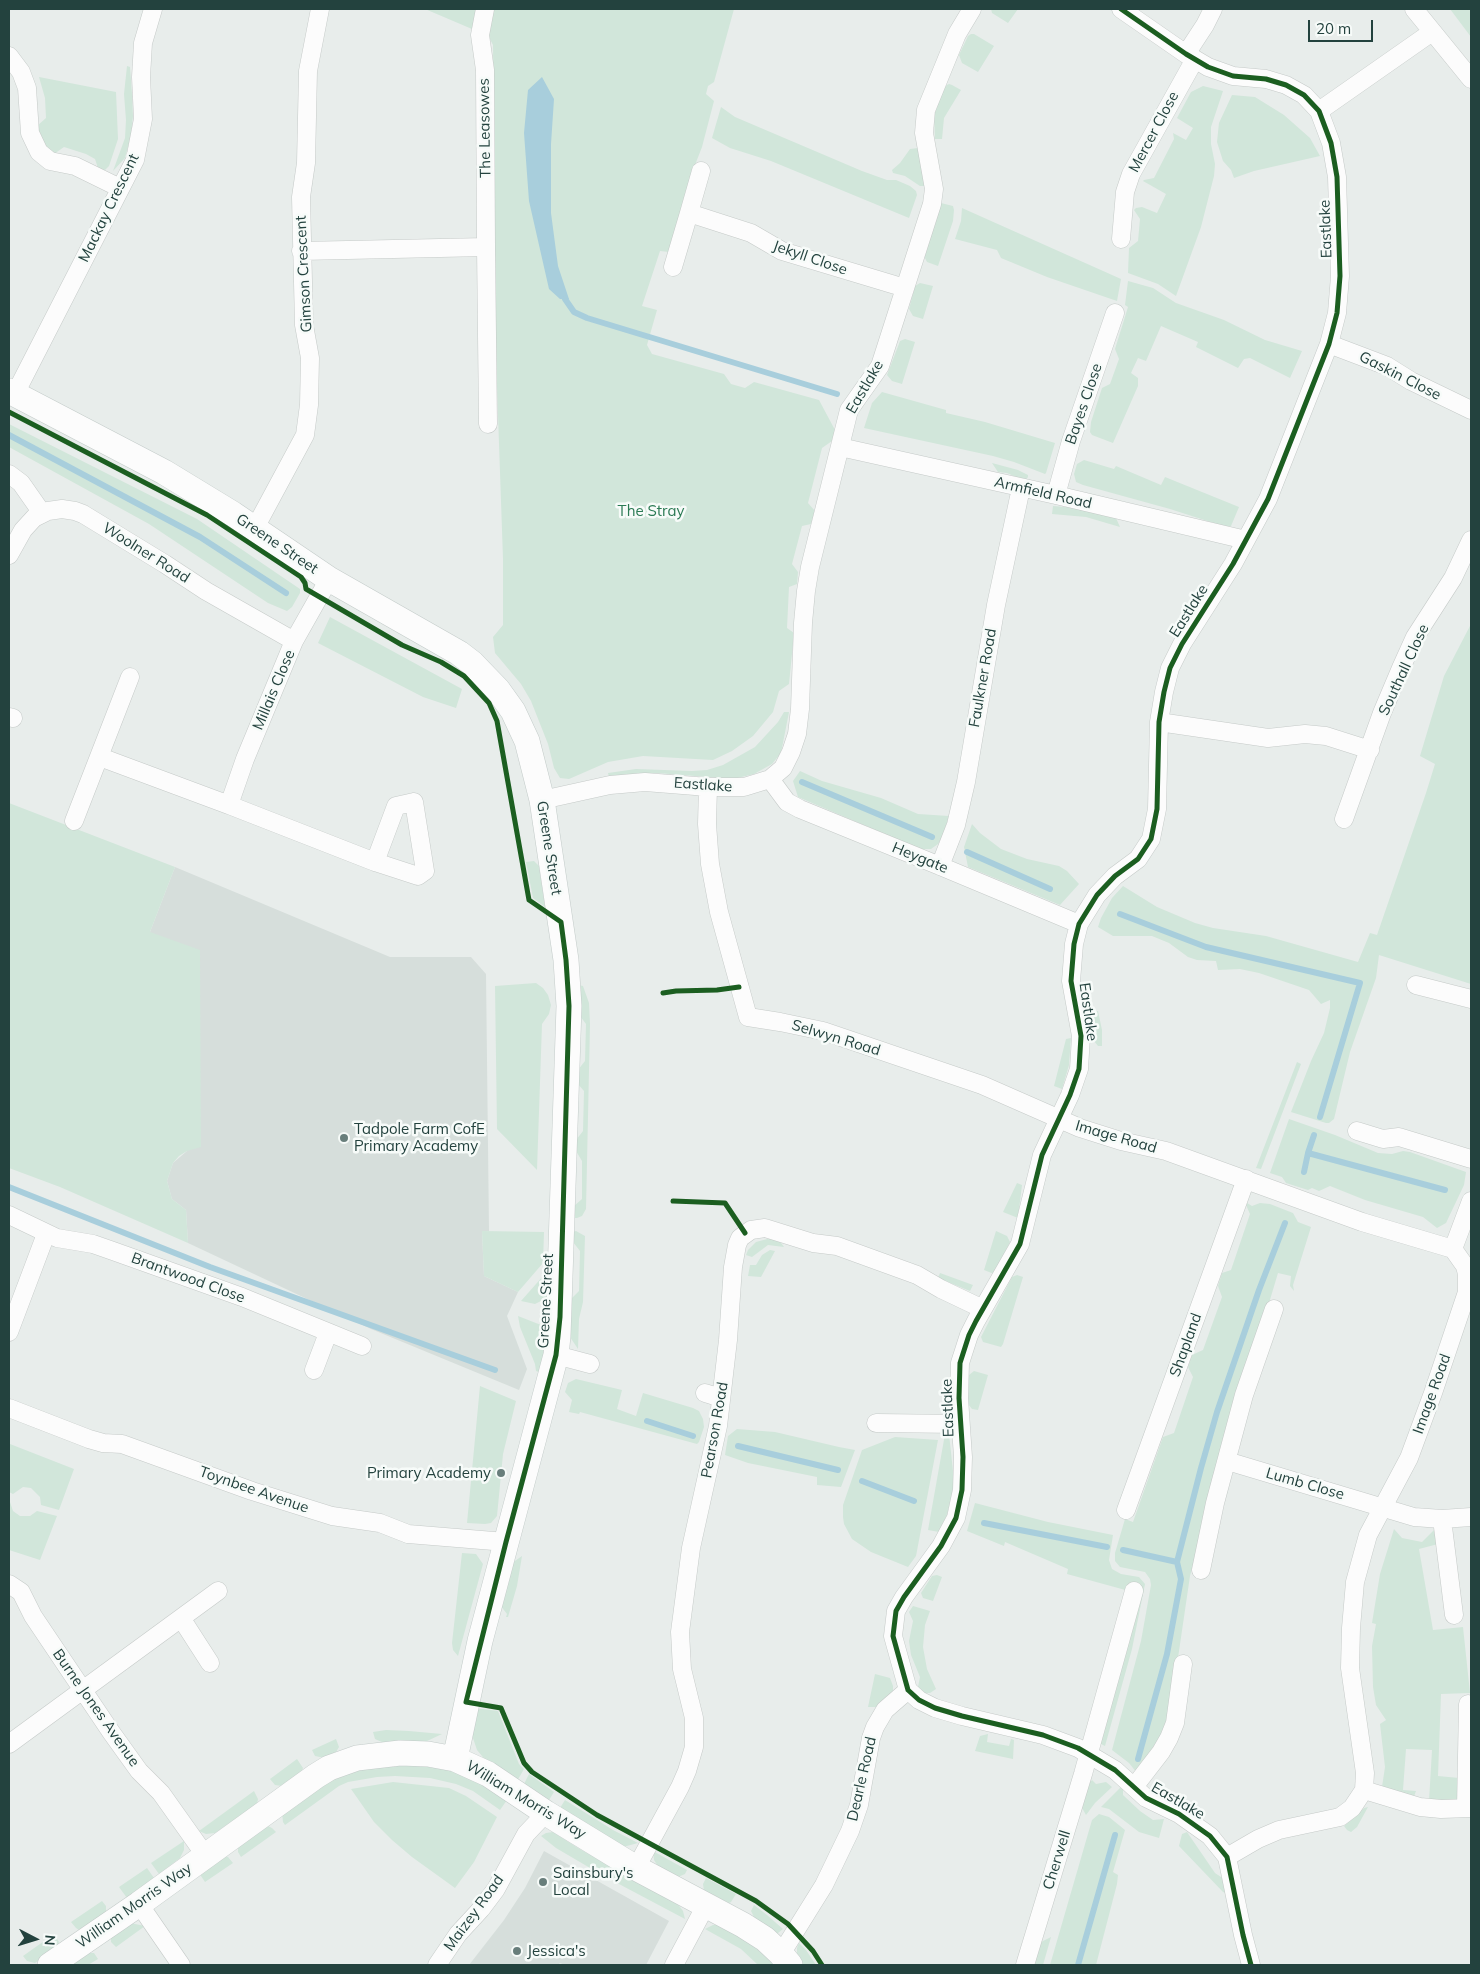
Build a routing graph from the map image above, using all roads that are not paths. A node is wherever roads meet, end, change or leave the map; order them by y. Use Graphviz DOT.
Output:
graph roads {
  1 [pos="153,9"];
  2 [pos="320,9"];
  3 [pos="485,9"];
  4 [pos="972,9"];
  5 [pos="1121,9"];
  6 [pos="1213,9"];
  7 [pos="1414,9"];
  8 [pos="1432,32"];
  9 [pos="9,56"];
  10 [pos="1190,57"];
  11 [pos="1471,79"];
  12 [pos="1319,111"];
  13 [pos="701,171"];
  14 [pos="120,188"];
  15 [pos="689,213"];
  16 [pos="1121,239"];
  17 [pos="486,247"];
  18 [pos="301,250"];
  19 [pos="673,267"];
  20 [pos="904,288"];
  21 [pos="1115,313"];
  22 [pos="1329,344"];
  23 [pos="12,392"];
  24 [pos="1471,410"];
  25 [pos="488,424"];
  26 [pos="840,448"];
  27 [pos="9,474"];
  28 [pos="1021,488"];
  29 [pos="1056,495"];
  30 [pos="42,513"];
  31 [pos="255,528"];
  32 [pos="1246,540"];
  33 [pos="1471,540"];
  34 [pos="9,555"];
  35 [pos="329,579"];
  36 [pos="294,641"];
  37 [pos="130,677"];
  38 [pos="1159,722"];
  39 [pos="1370,750"];
  40 [pos="100,757"];
  41 [pos="770,779"];
  42 [pos="708,787"];
  43 [pos="542,800"];
  44 [pos="229,805"];
  45 [pos="1344,818"];
  46 [pos="74,821"];
  47 [pos="374,862"];
  48 [pos="940,866"];
  49 [pos="1079,924"];
  50 [pos="1416,985"];
  51 [pos="1471,999"];
  52 [pos="1058,1119"];
  53 [pos="1357,1131"];
  54 [pos="1471,1159"];
  55 [pos="1246,1179"];
  56 [pos="1471,1201"];
  57 [pos="9,1215"];
  58 [pos="46,1234"];
  59 [pos="1453,1249"];
  60 [pos="983,1309"];
  61 [pos="1274,1309"];
  62 [pos="9,1332"];
  63 [pos="328,1333"];
  64 [pos="362,1346"];
  65 [pos="556,1355"];
  66 [pos="590,1364"];
  67 [pos="314,1370"];
  68 [pos="9,1408"];
  69 [pos="876,1423"];
  70 [pos="960,1424"];
  71 [pos="1227,1461"];
  72 [pos="1383,1506"];
  73 [pos="1126,1510"];
  74 [pos="1471,1517"];
  75 [pos="1442,1519"];
  76 [pos="506,1542"];
  77 [pos="1201,1570"];
  78 [pos="9,1584"];
  79 [pos="218,1590"];
  80 [pos="1134,1591"];
  81 [pos="1454,1615"];
  82 [pos="181,1618"];
  83 [pos="210,1663"];
  84 [pos="1183,1664"];
  85 [pos="908,1690"];
  86 [pos="82,1691"];
  87 [pos="1468,1704"];
  88 [pos="9,1744"];
  89 [pos="1088,1754"];
  90 [pos="456,1759"];
  91 [pos="1134,1787"];
  92 [pos="1364,1790"];
  93 [pos="1468,1808"];
  94 [pos="546,1813"];
  95 [pos="205,1855"];
  96 [pos="1227,1857"];
  97 [pos="636,1868"];
  98 [pos="139,1904"];
  99 [pos="706,1905"];
  100 [pos="785,1959"];
  101 [pos="50,1965"];
  102 [pos="182,1965"];
  103 [pos="437,1965"];
  104 [pos="674,1965"];
  105 [pos="1025,1965"];
  106 [pos="1251,1965"];
  1 -- 14 [label="street, Mackay Crescent"];
  2 -- 18 [label="street, Gimson Crescent"];
  3 -- 17 [label="street, The Leasowes"];
  4 -- 20 [label="street, Eastlake"];
  5 -- 10 [label="street, Eastlake"];
  6 -- 10 [label="street, Mercer Close"];
  7 -- 8 [label="street"];
  8 -- 11 [label="street"];
  8 -- 12 [label="street"];
  9 -- 14 [label="street"];
  10 -- 12 [label="street, Eastlake"];
  10 -- 16 [label="street, Mercer Close"];
  12 -- 22 [label="street, Eastlake"];
  13 -- 15 [label="street"];
  14 -- 23 [label="street, Mackay Crescent"];
  15 -- 19 [label="street"];
  15 -- 20 [label="street, Jekyll Close"];
  17 -- 18 [label="street"];
  17 -- 25 [label="street, The Leasowes"];
  18 -- 31 [label="street, Gimson Crescent"];
  20 -- 26 [label="street, Eastlake"];
  21 -- 29 [label="street, Bayes Close"];
  22 -- 24 [label="street, Gaskin Close"];
  22 -- 32 [label="street, Eastlake"];
  23 -- 31 [label="street, Greene Street"];
  26 -- 28 [label="street, Armfield Road"];
  26 -- 41 [label="street, Eastlake"];
  27 -- 30 [label="street"];
  28 -- 29 [label="street, Armfield Road"];
  28 -- 48 [label="street, Faulkner Road"];
  29 -- 32 [label="street, Armfield Road"];
  30 -- 34 [label="street"];
  30 -- 36 [label="street, Woolner Road"];
  31 -- 35 [label="street, Greene Street"];
  32 -- 38 [label="street, Eastlake"];
  33 -- 39 [label="street, Southall Close"];
  35 -- 36 [label="street, Millais Close"];
  35 -- 43 [label="street, Greene Street"];
  36 -- 44 [label="street, Millais Close"];
  37 -- 40 [label="street"];
  38 -- 39 [label="street"];
  38 -- 49 [label="street, Eastlake"];
  39 -- 45 [label="street, Southall Close"];
  40 -- 44 [label="street"];
  40 -- 46 [label="street"];
  41 -- 42 [label="street, Eastlake"];
  41 -- 48 [label="street, Heygate"];
  42 -- 43 [label="street, Eastlake"];
  42 -- 52 [label="street, Selwyn Road"];
  43 -- 65 [label="street, Greene Street"];
  44 -- 47 [label="street"];
  48 -- 49 [label="street, Heygate"];
  49 -- 52 [label="street, Eastlake"];
  50 -- 51 [label="street"];
  52 -- 55 [label="street, Image Road"];
  52 -- 60 [label="street, Eastlake"];
  53 -- 54 [label="street"];
  55 -- 59 [label="street, Image Road"];
  55 -- 73 [label="street, Shapland"];
  56 -- 59 [label="street"];
  57 -- 58 [label="street, Brantwood Close"];
  58 -- 62 [label="street"];
  58 -- 63 [label="street, Brantwood Close"];
  59 -- 72 [label="street, Image Road"];
  60 -- 70 [label="street, Eastlake"];
  60 -- 97 [label="street, Pearson Road"];
  61 -- 71 [label="street"];
  63 -- 64 [label="street, Brantwood Close"];
  63 -- 67 [label="street"];
  65 -- 66 [label="street"];
  65 -- 76 [label="street, Greene Street"];
  68 -- 76 [label="street, Toynbee Avenue"];
  69 -- 70 [label="street, Eastlake"];
  70 -- 85 [label="street, Eastlake"];
  71 -- 72 [label="street, Lumb Close"];
  71 -- 77 [label="street"];
  72 -- 75 [label="street, Lumb Close"];
  72 -- 92 [label="street, Image Road"];
  74 -- 75 [label="street, Lumb Close"];
  75 -- 81 [label="street"];
  76 -- 90 [label="street, Greene Street"];
  78 -- 86 [label="street, Burne Jones Avenue"];
  79 -- 82 [label="street"];
  80 -- 89 [label="street"];
  82 -- 83 [label="street"];
  82 -- 86 [label="street"];
  84 -- 91 [label="street, Eastlake"];
  85 -- 89 [label="street, Eastlake"];
  85 -- 100 [label="street, Dearle Road"];
  86 -- 88 [label="street"];
  86 -- 95 [label="street, Burne Jones Avenue"];
  87 -- 93 [label="street"];
  89 -- 91 [label="street, Eastlake"];
  89 -- 105 [label="street, Cherwell"];
  90 -- 94 [label="street, William Morris Way"];
  90 -- 95 [label="street, William Morris Way"];
  91 -- 96 [label="street, Eastlake"];
  92 -- 93 [label="street"];
  92 -- 96 [label="street"];
  94 -- 97 [label="street, William Morris Way"];
  94 -- 103 [label="street, Maizey Road"];
  95 -- 98 [label="street, William Morris Way"];
  96 -- 106 [label="street, Eastlake"];
  97 -- 99 [label="street, William Morris Way"];
  98 -- 101 [label="street, William Morris Way"];
  98 -- 102 [label="street"];
  99 -- 100 [label="street, William Morris Way"];
  99 -- 104 [label="street"];
}
